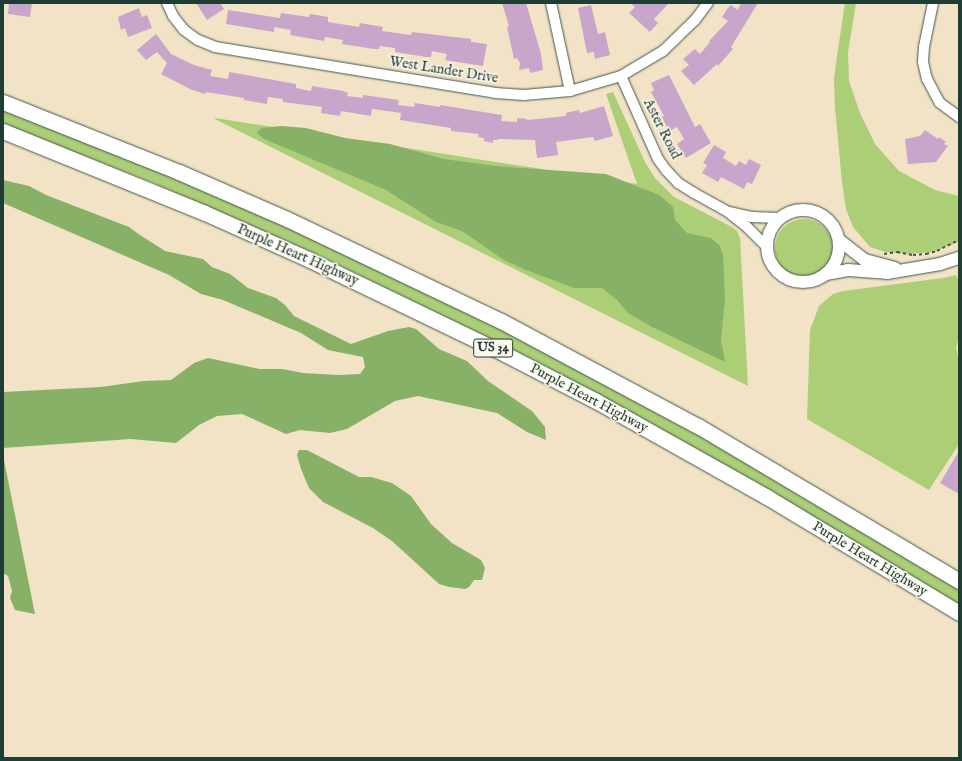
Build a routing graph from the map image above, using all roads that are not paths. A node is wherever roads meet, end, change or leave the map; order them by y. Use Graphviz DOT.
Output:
graph roads {
  1 [pos="168,3"];
  2 [pos="552,3"];
  3 [pos="708,3"];
  4 [pos="933,3"];
  5 [pos="621,76"];
  6 [pos="570,92"];
  7 [pos="3,102"];
  8 [pos="959,117"];
  9 [pos="3,131"];
  10 [pos="728,212"];
  11 [pos="780,218"];
  12 [pos="839,240"];
  13 [pos="767,247"];
  14 [pos="959,258"];
  15 [pos="900,269"];
  16 [pos="826,274"];
  17 [pos="959,581"];
  18 [pos="959,613"];
  1 -- 6 [label="street, West Lander Drive"];
  2 -- 6 [label="street"];
  3 -- 5 [label="street, West Lander Drive"];
  4 -- 8 [label="street"];
  5 -- 6 [label="street, West Lander Drive"];
  5 -- 10 [label="street, Aster Road"];
  7 -- 17 [label="main road, Purple Heart Highway / US 34"];
  9 -- 18 [label="main road, Purple Heart Highway / US 34"];
  10 -- 11 [label="street, Aster Road"];
  10 -- 13 [label="street, Aster Road"];
  11 -- 12 [label="street"];
  11 -- 13 [label="street"];
  12 -- 15 [label="street"];
  12 -- 16 [label="street"];
  13 -- 16 [label="street"];
  14 -- 15 [label="street"];
  15 -- 16 [label="street"];
}
